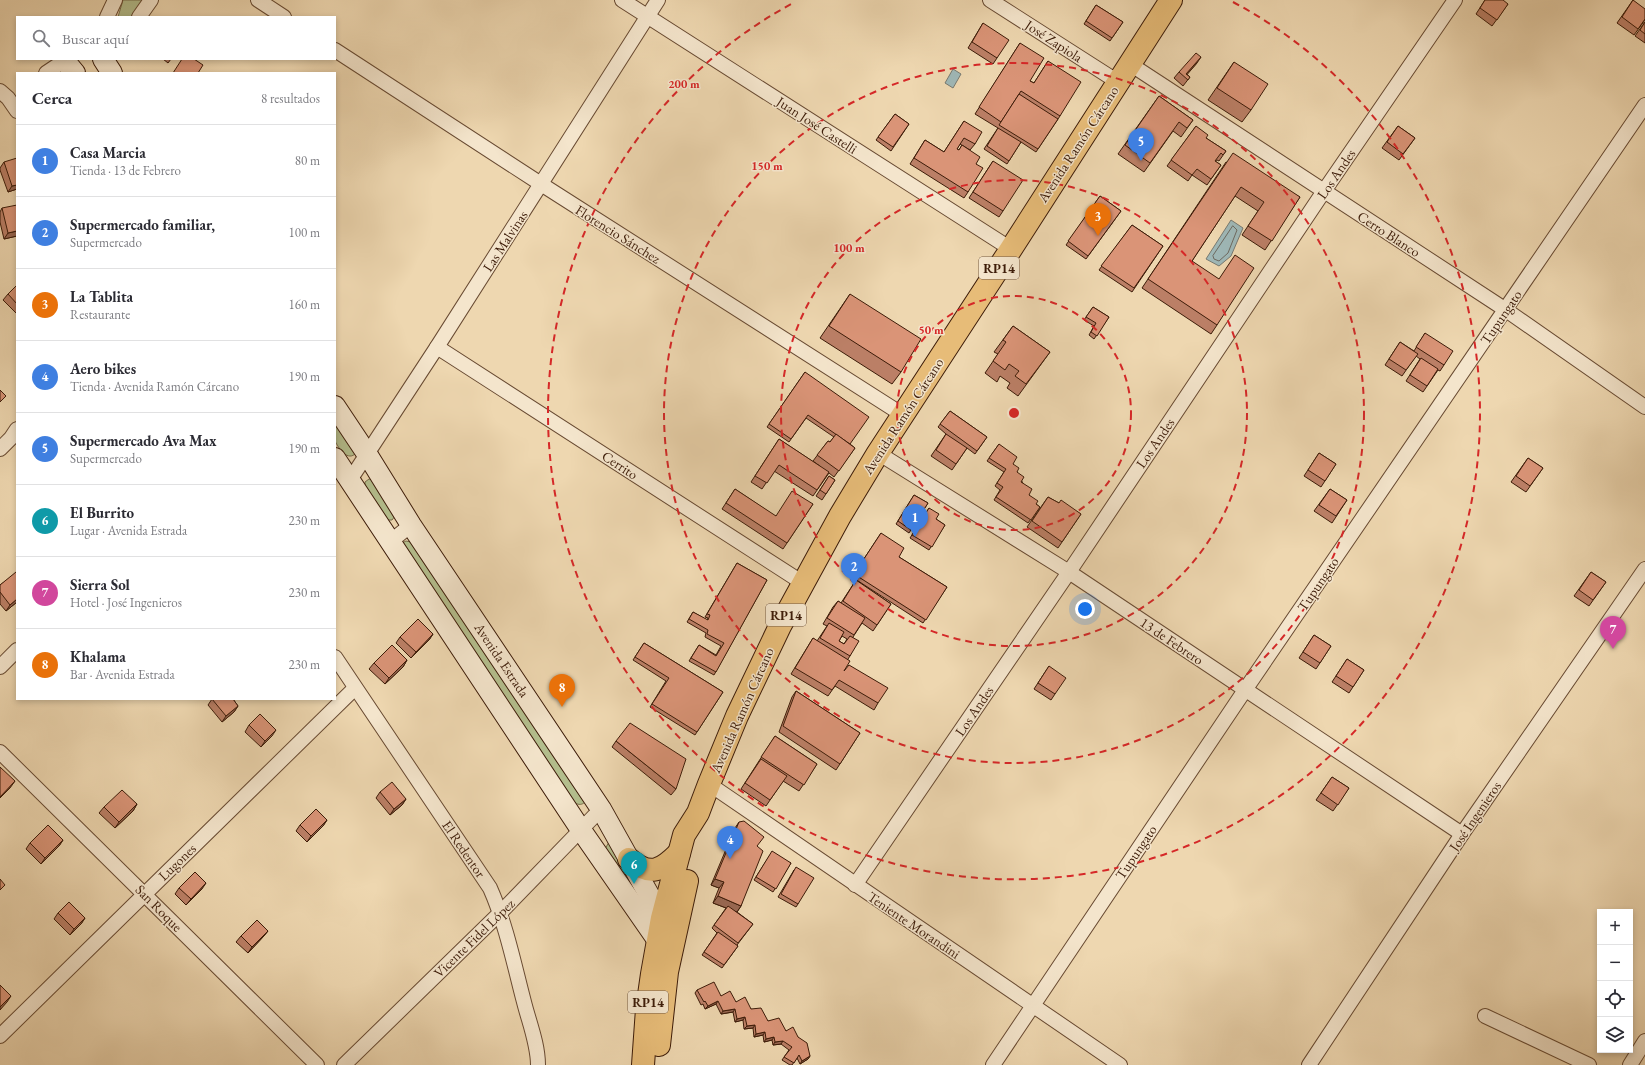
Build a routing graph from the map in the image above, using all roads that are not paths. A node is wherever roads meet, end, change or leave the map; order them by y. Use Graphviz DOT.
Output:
graph roads {
  1 [pos="115,0"];
  2 [pos="151,0"];
  3 [pos="258,0"];
  4 [pos="622,0"];
  5 [pos="658,0"];
  6 [pos="990,0"];
  7 [pos="1171,0"];
  8 [pos="1455,0"];
  9 [pos="107,16"];
  10 [pos="141,16"];
  11 [pos="282,16"];
  12 [pos="647,16"];
  13 [pos="336,51"];
  14 [pos="69,64"];
  15 [pos="1130,64"];
  16 [pos="49,72"];
  17 [pos="1118,82"];
  18 [pos="8,94"];
  19 [pos="1645,105"];
  20 [pos="16,110"];
  21 [pos="541,184"];
  22 [pos="1324,191"];
  23 [pos="1011,249"];
  24 [pos="1506,310"];
  25 [pos="437,347"];
  26 [pos="336,407"];
  27 [pos="1645,407"];
  28 [pos="903,415"];
  29 [pos="16,430"];
  30 [pos="0,449"];
  31 [pos="878,453"];
  32 [pos="368,454"];
  33 [pos="336,459"];
  34 [pos="350,480"];
  35 [pos="411,525"];
  36 [pos="390,542"];
  37 [pos="1645,570"];
  38 [pos="1069,572"];
  39 [pos="803,583"];
  40 [pos="16,651"];
  41 [pos="336,659"];
  42 [pos="0,667"];
  43 [pos="355,688"];
  44 [pos="1245,690"];
  45 [pos="0,752"];
  46 [pos="709,784"];
  47 [pos="601,809"];
  48 [pos="698,813"];
  49 [pos="581,830"];
  50 [pos="1462,834"];
  51 [pos="679,853"];
  52 [pos="629,859"];
  53 [pos="855,885"];
  54 [pos="145,894"];
  55 [pos="501,912"];
  56 [pos="662,918"];
  57 [pos="658,941"];
  58 [pos="1033,1005"];
  59 [pos="663,1007"];
  60 [pos="1485,1016"];
  61 [pos="0,1036"];
  62 [pos="1645,1042"];
  63 [pos="1586,1064"];
  64 [pos="317,1065"];
  65 [pos="344,1065"];
  66 [pos="538,1065"];
  67 [pos="643,1065"];
  68 [pos="658,1065"];
  69 [pos="993,1065"];
  70 [pos="1120,1065"];
  71 [pos="1309,1065"];
  72 [pos="1630,1065"];
  1 -- 9 [label="street"];
  2 -- 10 [label="street"];
  3 -- 11 [label="street"];
  4 -- 12 [label="street, Juan José Castelli"];
  5 -- 12 [label="street, Las Malvinas"];
  6 -- 17 [label="street, José Zapiola"];
  7 -- 15 [label="main road, Avenida Ramón Cárcano / RP14"];
  8 -- 22 [label="street, Los Andes"];
  12 -- 21 [label="street, Las Malvinas"];
  12 -- 23 [label="street, Juan José Castelli"];
  13 -- 21 [label="street, Florencio Sánchez"];
  14 -- 16 [label="street"];
  15 -- 17 [label="main road, Avenida Ramón Cárcano / RP14"];
  15 -- 22 [label="street, Cerro Blanco"];
  17 -- 23 [label="main road, Avenida Ramón Cárcano / RP14"];
  18 -- 20 [label="street"];
  19 -- 24 [label="street, Tupungato"];
  21 -- 25 [label="street, Las Malvinas"];
  21 -- 28 [label="street, Florencio Sánchez"];
  22 -- 24 [label="street, Cerro Blanco"];
  22 -- 38 [label="street, Los Andes"];
  23 -- 28 [label="main road, Avenida Ramón Cárcano / RP14"];
  24 -- 27 [label="street, Cerro Blanco"];
  24 -- 44 [label="street, Tupungato"];
  25 -- 32 [label="street, Las Malvinas"];
  25 -- 39 [label="street, Cerrito"];
  26 -- 32 [label="main road, Avenida Estrada"];
  28 -- 31 [label="main road, Avenida Ramón Cárcano / RP14"];
  29 -- 30 [label="street"];
  31 -- 38 [label="street, 13 de Febrero"];
  31 -- 39 [label="main road, Avenida Ramón Cárcano / RP14"];
  32 -- 34 [label="street, Las Malvinas"];
  32 -- 35 [label="main road, Avenida Estrada"];
  33 -- 34 [label="main road, Avenida Estrada"];
  34 -- 36 [label="main road, Avenida Estrada"];
  35 -- 36 [label="street"];
  35 -- 47 [label="main road, Avenida Estrada"];
  36 -- 49 [label="main road, Avenida Estrada"];
  37 -- 50 [label="street, José Ingenieros"];
  38 -- 44 [label="street, 13 de Febrero"];
  38 -- 53 [label="street, Los Andes"];
  39 -- 46 [label="main road, Avenida Ramón Cárcano / RP14"];
  40 -- 42 [label="street"];
  41 -- 43 [label="street, El Redentor"];
  43 -- 54 [label="street, Lugones"];
  43 -- 55 [label="street, El Redentor"];
  44 -- 50 [label="street, 13 de Febrero"];
  44 -- 58 [label="street, Tupungato"];
  45 -- 54 [label="street, San Roque"];
  46 -- 48 [label="main road, Avenida Ramón Cárcano / RP14"];
  46 -- 53 [label="street, Teniente Morandini"];
  47 -- 49 [label="street, Vicente Fidel López"];
  47 -- 52 [label="main road, Avenida Estrada"];
  48 -- 51 [label="main road, Avenida Ramón Cárcano / RP14"];
  48 -- 59 [label="main road, Avenida Ramón Cárcano / RP14"];
  49 -- 55 [label="street, Vicente Fidel López"];
  49 -- 57 [label="main road, Avenida Estrada"];
  50 -- 71 [label="street, José Ingenieros"];
  51 -- 52 [label="main road"];
  51 -- 56 [label="main road, Avenida Ramón Cárcano / RP14"];
  52 -- 56 [label="main road, Avenida Estrada"];
  53 -- 58 [label="street, Teniente Morandini"];
  54 -- 61 [label="street, Lugones"];
  54 -- 64 [label="street, San Roque"];
  55 -- 65 [label="street, Vicente Fidel López"];
  55 -- 66 [label="street, El Redentor"];
  56 -- 57 [label="main road, Avenida Ramón Cárcano / RP14"];
  56 -- 59 [label="main road"];
  57 -- 67 [label="main road, Avenida Ramón Cárcano / RP14"];
  58 -- 69 [label="street, Tupungato"];
  58 -- 70 [label="street, Teniente Morandini"];
  59 -- 68 [label="main road, Avenida Ramón Cárcano / RP14"];
  60 -- 63 [label="street"];
  62 -- 72 [label="street"];
}
